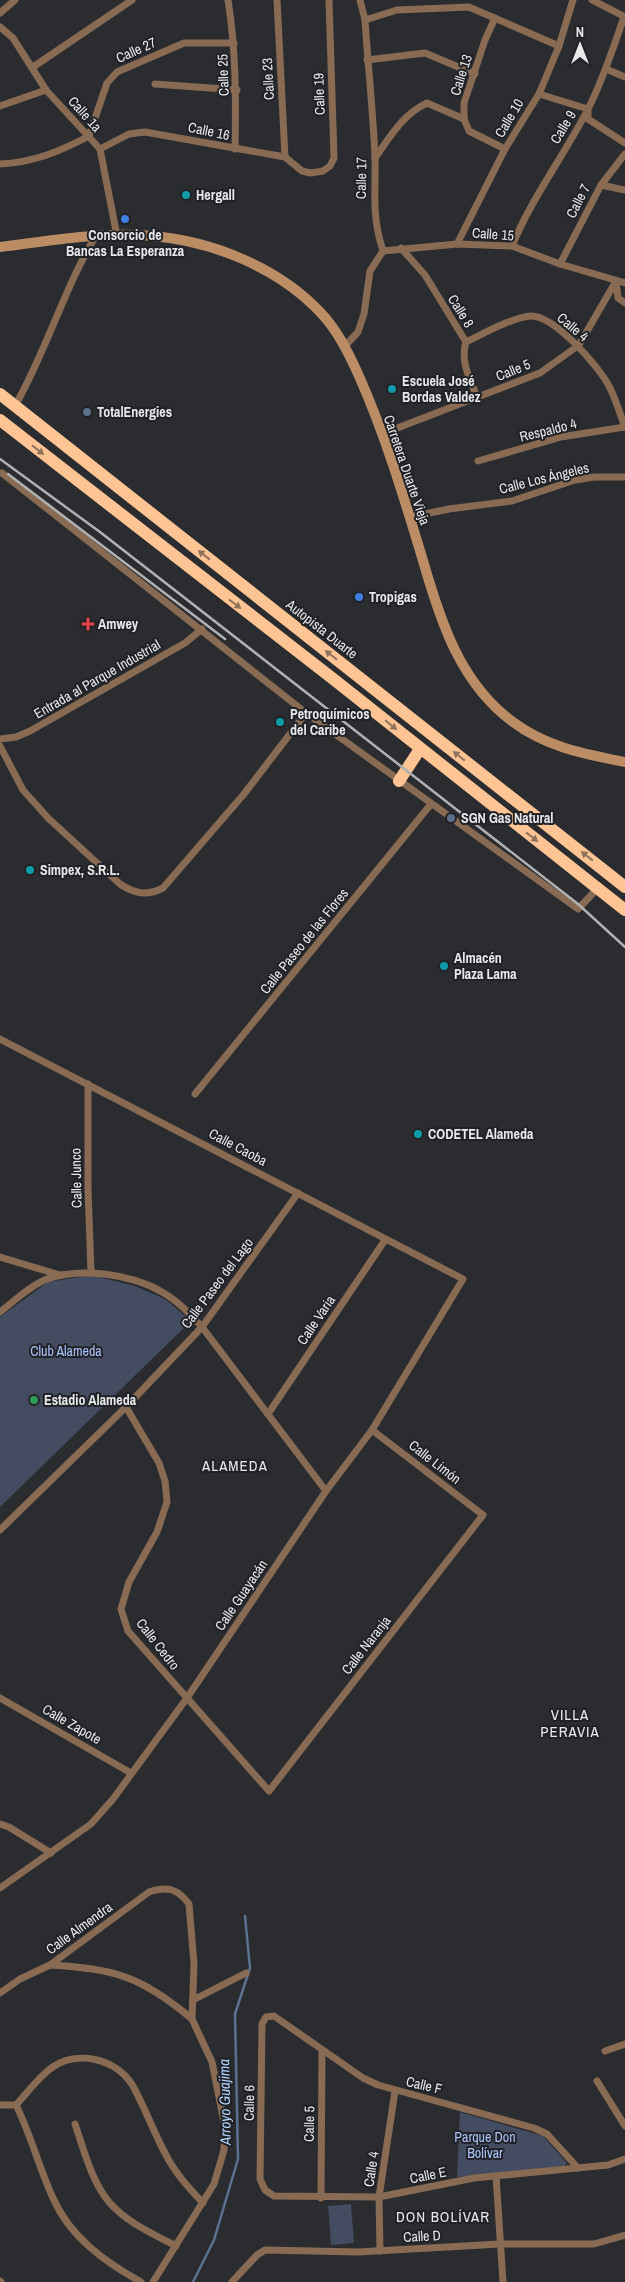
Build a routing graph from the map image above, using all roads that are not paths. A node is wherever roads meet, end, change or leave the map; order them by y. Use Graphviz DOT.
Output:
graph roads {
  1 [pos="15,0"];
  2 [pos="132,0"];
  3 [pos="228,0"];
  4 [pos="277,0"];
  5 [pos="329,0"];
  6 [pos="360,0"];
  7 [pos="573,0"];
  8 [pos="592,0"];
  9 [pos="0,13"];
  10 [pos="624,17"];
  11 [pos="495,18"];
  12 [pos="365,20"];
  13 [pos="0,27"];
  14 [pos="234,43"];
  15 [pos="559,46"];
  16 [pos="367,60"];
  17 [pos="33,67"];
  18 [pos="606,69"];
  19 [pos="475,74"];
  20 [pos="625,77"];
  21 [pos="155,84"];
  22 [pos="46,90"];
  23 [pos="237,90"];
  24 [pos="538,94"];
  25 [pos="0,106"];
  26 [pos="588,109"];
  27 [pos="464,118"];
  28 [pos="89,136"];
  29 [pos="625,143"];
  30 [pos="100,149"];
  31 [pos="235,149"];
  32 [pos="505,149"];
  33 [pos="625,154"];
  34 [pos="285,157"];
  35 [pos="375,158"];
  36 [pos="0,164"];
  37 [pos="311,172"];
  38 [pos="601,185"];
  39 [pos="625,190"];
  40 [pos="117,236"];
  41 [pos="95,237"];
  42 [pos="457,244"];
  43 [pos="512,246"];
  44 [pos="0,247"];
  45 [pos="401,248"];
  46 [pos="383,251"];
  47 [pos="560,264"];
  48 [pos="616,281"];
  49 [pos="625,283"];
  50 [pos="625,303"];
  51 [pos="466,342"];
  52 [pos="578,345"];
  53 [pos="345,346"];
  54 [pos="0,394"];
  55 [pos="477,397"];
  56 [pos="16,406"];
  57 [pos="3,423"];
  58 [pos="625,427"];
  59 [pos="382,434"];
  60 [pos="478,461"];
  61 [pos="2,472"];
  62 [pos="625,477"];
  63 [pos="410,517"];
  64 [pos="202,629"];
  65 [pos="306,713"];
  66 [pos="0,739"];
  67 [pos="0,746"];
  68 [pos="420,749"];
  69 [pos="625,762"];
  70 [pos="399,781"];
  71 [pos="431,804"];
  72 [pos="625,887"];
  73 [pos="597,889"];
  74 [pos="625,910"];
  75 [pos="0,1039"];
  76 [pos="88,1084"];
  77 [pos="195,1094"];
  78 [pos="298,1193"];
  79 [pos="384,1240"];
  80 [pos="0,1257"];
  81 [pos="91,1272"];
  82 [pos="62,1275"];
  83 [pos="463,1279"];
  84 [pos="0,1312"];
  85 [pos="202,1327"];
  86 [pos="126,1407"];
  87 [pos="268,1414"];
  88 [pos="372,1430"];
  89 [pos="326,1491"];
  90 [pos="482,1515"];
  91 [pos="0,1530"];
  92 [pos="0,1698"];
  93 [pos="187,1698"];
  94 [pos="131,1773"];
  95 [pos="269,1791"];
  96 [pos="0,1824"];
  97 [pos="51,1853"];
  98 [pos="0,1888"];
  99 [pos="50,1965"];
  100 [pos="246,1973"];
  101 [pos="0,1993"];
  102 [pos="193,2000"];
  103 [pos="266,2017"];
  104 [pos="192,2019"];
  105 [pos="625,2044"];
  106 [pos="322,2050"];
  107 [pos="604,2051"];
  108 [pos="597,2081"];
  109 [pos="395,2091"];
  110 [pos="0,2105"];
  111 [pos="16,2105"];
  112 [pos="75,2124"];
  113 [pos="625,2126"];
  114 [pos="625,2159"];
  115 [pos="578,2168"];
  116 [pos="496,2176"];
  117 [pos="266,2190"];
  118 [pos="379,2197"];
  119 [pos="321,2198"];
  120 [pos="202,2203"];
  121 [pos="625,2235"];
  122 [pos="500,2244"];
  123 [pos="176,2246"];
  124 [pos="380,2251"];
  125 [pos="141,2282"];
  126 [pos="153,2282"];
  127 [pos="232,2282"];
  128 [pos="503,2282"];
  1 -- 9 [label="street"];
  2 -- 17 [label="street"];
  3 -- 14 [label="street, Calle 25"];
  4 -- 34 [label="street, Calle 23"];
  5 -- 37 [label="street, Calle 19"];
  6 -- 12 [label="street, Calle 17"];
  7 -- 15 [label="street, Calle 10"];
  8 -- 10 [label="street"];
  10 -- 18 [label="street, Calle 9"];
  11 -- 12 [label="street"];
  11 -- 15 [label="street"];
  11 -- 19 [label="street, Calle 13"];
  12 -- 16 [label="street, Calle 17"];
  13 -- 17 [label="street, Calle 1a"];
  14 -- 23 [label="street, Calle 25"];
  14 -- 28 [label="street, Calle 27"];
  15 -- 24 [label="street, Calle 10"];
  16 -- 19 [label="street"];
  16 -- 35 [label="street, Calle 17"];
  17 -- 22 [label="street, Calle 1a"];
  18 -- 20 [label="street"];
  18 -- 26 [label="street, Calle 9"];
  19 -- 27 [label="street, Calle 13"];
  21 -- 23 [label="street"];
  22 -- 25 [label="street"];
  22 -- 28 [label="street, Calle 1a"];
  23 -- 31 [label="street, Calle 25"];
  24 -- 26 [label="street"];
  24 -- 32 [label="street, Calle 10"];
  26 -- 29 [label="street"];
  26 -- 43 [label="street, Calle 9"];
  27 -- 32 [label="street"];
  27 -- 35 [label="street"];
  28 -- 30 [label="street, Calle 1a"];
  28 -- 36 [label="street"];
  30 -- 31 [label="street, Calle 16"];
  30 -- 40 [label="street, Calle 1a"];
  31 -- 34 [label="street, Calle 16"];
  32 -- 42 [label="street, Calle 10"];
  33 -- 38 [label="street, Calle 7"];
  34 -- 37 [label="street, Calle 16"];
  35 -- 46 [label="street, Calle 17"];
  38 -- 39 [label="street"];
  38 -- 47 [label="street, Calle 7"];
  40 -- 41 [label="main road, Carretera Duarte Vieja"];
  40 -- 53 [label="main road, Carretera Duarte Vieja"];
  41 -- 44 [label="main road, Carretera Duarte Vieja"];
  41 -- 56 [label="street"];
  42 -- 43 [label="street, Calle 15"];
  42 -- 45 [label="street, Calle 15"];
  43 -- 47 [label="street, Calle 15"];
  45 -- 46 [label="street, Calle 15"];
  45 -- 51 [label="street, Calle 8"];
  46 -- 53 [label="street"];
  47 -- 48 [label="street, Calle 15"];
  48 -- 49 [label="street, Calle 15"];
  48 -- 50 [label="street"];
  48 -- 52 [label="street, Calle 5"];
  51 -- 52 [label="street, Calle 4"];
  51 -- 55 [label="street, Calle 8"];
  52 -- 55 [label="street, Calle 5"];
  52 -- 58 [label="street, Calle 4"];
  53 -- 59 [label="main road, Carretera Duarte Vieja"];
  54 -- 56 [label="highway, Autopista Duarte"];
  55 -- 59 [label="street, Calle 5"];
  72 -- 56 [label="highway, Autopista Duarte, one-way"];
  57 -- 68 [label="highway, one-way"];
  58 -- 60 [label="street, Respaldo 4"];
  59 -- 63 [label="main road, Carretera Duarte Vieja"];
  61 -- 64 [label="street"];
  62 -- 63 [label="street, Calle Los Ángeles"];
  63 -- 69 [label="main road, Carretera Duarte Vieja"];
  64 -- 65 [label="street"];
  64 -- 66 [label="street, Entrada al Parque Industrial"];
  65 -- 67 [label="street"];
  65 -- 70 [label="street"];
  68 -- 70 [label="highway"];
  68 -- 73 [label="highway, one-way"];
  70 -- 71 [label="street"];
  71 -- 73 [label="street"];
  71 -- 77 [label="street, Calle Paseo de las Flores"];
  73 -- 74 [label="highway"];
  75 -- 76 [label="street, Calle Caoba"];
  76 -- 78 [label="street, Calle Caoba"];
  76 -- 81 [label="street, Calle Junco"];
  78 -- 79 [label="street, Calle Caoba"];
  78 -- 85 [label="street, Calle Paseo del Lago"];
  79 -- 83 [label="street, Calle Caoba"];
  79 -- 87 [label="street, Calle Varia"];
  80 -- 82 [label="street"];
  81 -- 82 [label="street"];
  81 -- 85 [label="street"];
  82 -- 84 [label="street"];
  83 -- 88 [label="street, Calle Guayacán"];
  85 -- 86 [label="street, Calle Paseo del Lago"];
  85 -- 87 [label="street"];
  86 -- 91 [label="street, Calle Paseo del Lago"];
  86 -- 93 [label="street, Calle Cedro"];
  87 -- 89 [label="street"];
  88 -- 89 [label="street, Calle Guayacán"];
  88 -- 90 [label="street, Calle Limón"];
  89 -- 93 [label="street, Calle Guayacán"];
  90 -- 95 [label="street, Calle Naranja"];
  92 -- 94 [label="street, Calle Zapote"];
  93 -- 94 [label="street, Calle Guayacán"];
  93 -- 95 [label="street, Calle Cedro"];
  94 -- 97 [label="street, Calle Guayacán"];
  96 -- 97 [label="street"];
  97 -- 98 [label="street, Calle Guayacán"];
  99 -- 101 [label="street, Calle Almendra"];
  99 -- 102 [label="street, Calle Almendra"];
  99 -- 104 [label="street"];
  100 -- 102 [label="street"];
  102 -- 104 [label="street"];
  103 -- 106 [label="street, Calle F"];
  103 -- 117 [label="street, Calle 6"];
  104 -- 120 [label="street"];
  105 -- 107 [label="street"];
  106 -- 109 [label="street, Calle F"];
  106 -- 119 [label="street, Calle 5"];
  108 -- 113 [label="street"];
  109 -- 115 [label="street, Calle F"];
  109 -- 118 [label="street, Calle 4"];
  110 -- 111 [label="street"];
  111 -- 120 [label="street"];
  111 -- 125 [label="street"];
  112 -- 123 [label="street"];
  114 -- 115 [label="street, Calle E"];
  115 -- 116 [label="street, Calle E"];
  116 -- 118 [label="street, Calle E"];
  116 -- 122 [label="street"];
  117 -- 119 [label="street, Calle E"];
  118 -- 119 [label="street, Calle E"];
  118 -- 124 [label="street, Calle 4"];
  120 -- 123 [label="street"];
  121 -- 122 [label="street, Calle D"];
  122 -- 124 [label="street, Calle D"];
  122 -- 128 [label="street"];
  123 -- 126 [label="street"];
  124 -- 127 [label="street, Calle D"];
}
